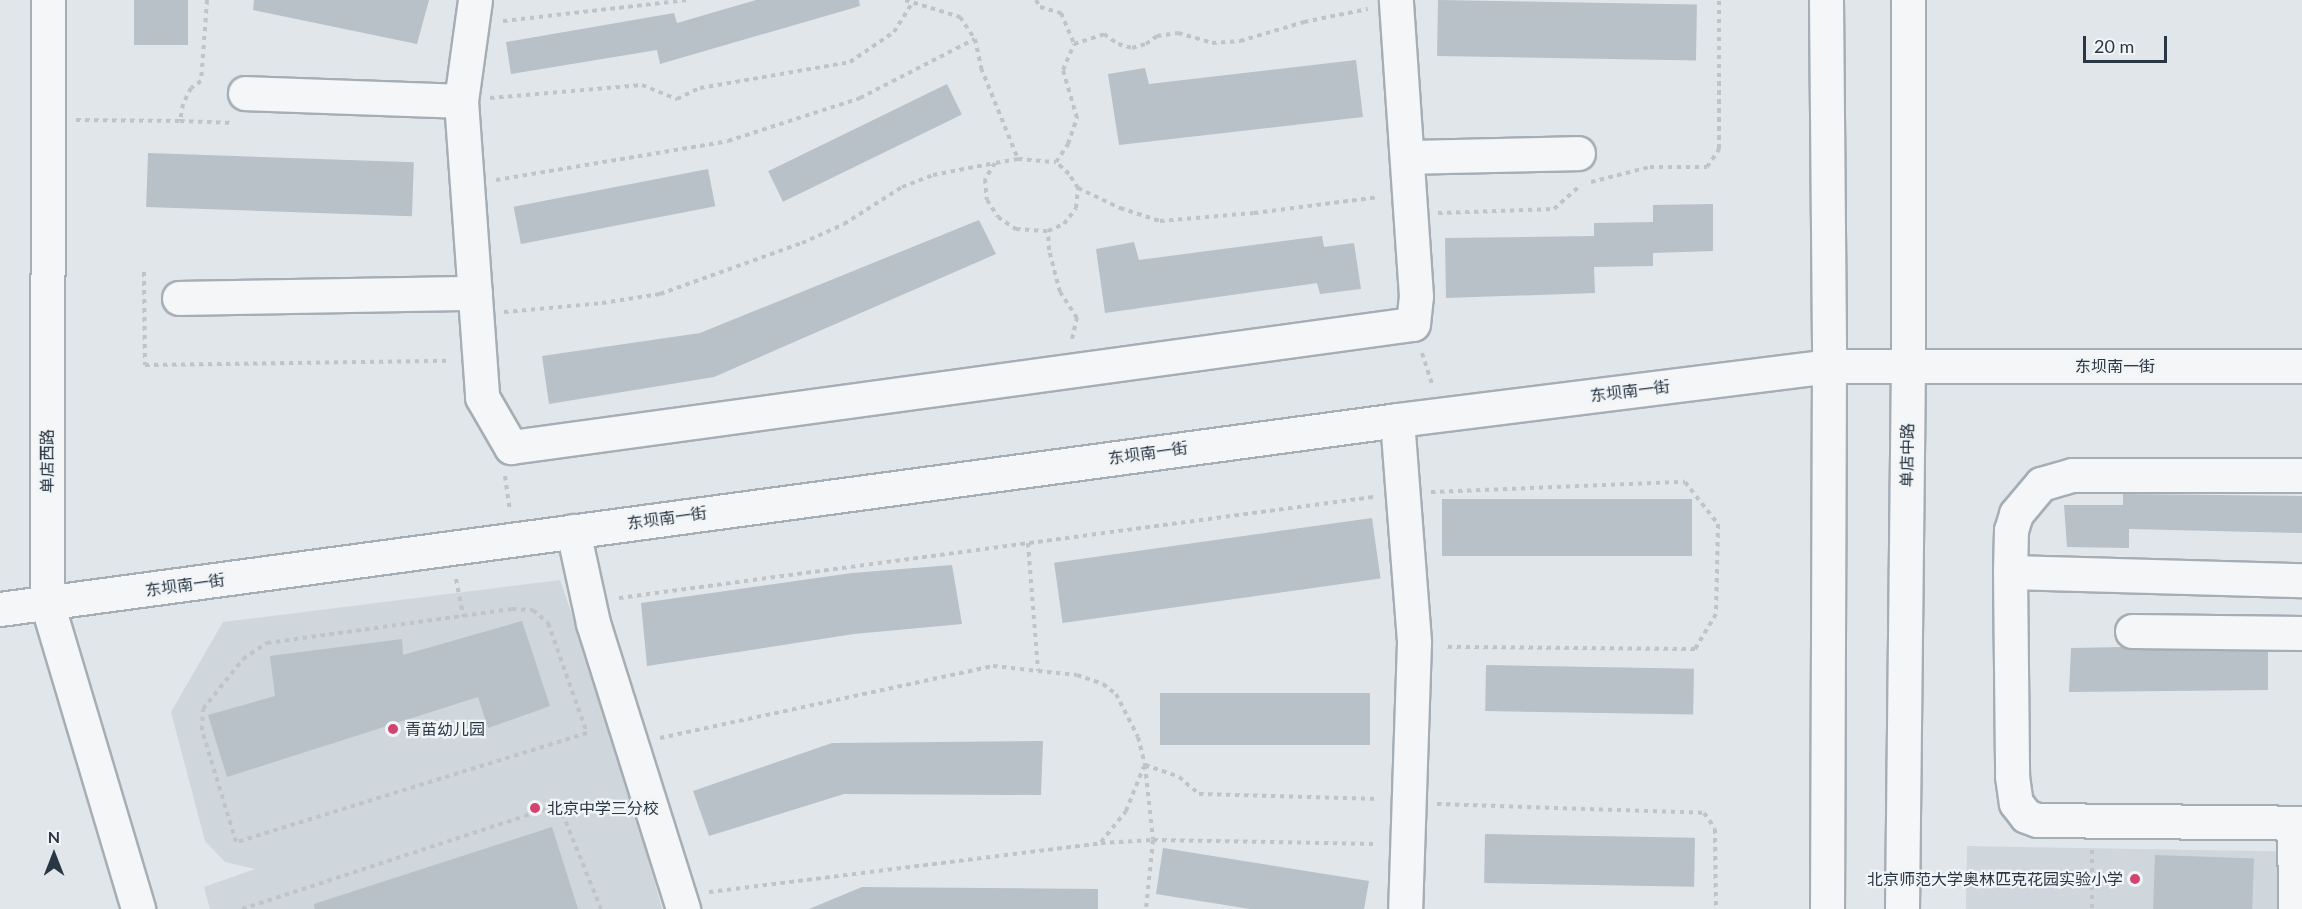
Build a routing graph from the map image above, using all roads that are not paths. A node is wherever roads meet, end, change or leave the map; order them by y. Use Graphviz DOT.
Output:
graph roads {
  1 [pos="48,0"];
  2 [pos="1826,0"];
  3 [pos="1908,0"];
  4 [pos="1396,2"];
  5 [pos="474,12"];
  6 [pos="245,93"];
  7 [pos="461,100"];
  8 [pos="1578,153"];
  9 [pos="1407,157"];
  10 [pos="179,298"];
  11 [pos="475,304"];
  12 [pos="1829,366"];
  13 [pos="1908,366"];
  14 [pos="2302,366"];
  15 [pos="1397,420"];
  16 [pos="2302,475"];
  17 [pos="573,531"];
  18 [pos="2010,572"];
  19 [pos="2302,580"];
  20 [pos="47,603"];
  21 [pos="0,609"];
  22 [pos="2132,631"];
  23 [pos="2302,633"];
  24 [pos="2298,823"];
  25 [pos="681,902"];
  26 [pos="138,909"];
  27 [pos="1405,909"];
  28 [pos="1827,909"];
  29 [pos="1902,909"];
  30 [pos="2295,909"];
  1 -- 20 [label="street, 单店西路"];
  2 -- 12 [label="street"];
  3 -- 13 [label="street, 单店中路"];
  4 -- 9 [label="street"];
  5 -- 7 [label="street"];
  6 -- 7 [label="street"];
  7 -- 11 [label="street"];
  8 -- 9 [label="street"];
  9 -- 11 [label="street"];
  10 -- 11 [label="street"];
  12 -- 13 [label="street, 东坝南一街"];
  12 -- 15 [label="street, 东坝南一街"];
  12 -- 28 [label="street"];
  13 -- 14 [label="street, 东坝南一街"];
  13 -- 29 [label="street, 单店中路"];
  15 -- 17 [label="street, 东坝南一街"];
  15 -- 27 [label="street"];
  16 -- 18 [label="street"];
  17 -- 20 [label="street, 东坝南一街"];
  17 -- 25 [label="street"];
  18 -- 19 [label="street"];
  18 -- 24 [label="street"];
  20 -- 21 [label="street, 东坝南一街"];
  20 -- 26 [label="street, 单店西路"];
  22 -- 23 [label="street"];
  24 -- 30 [label="street"];
}
